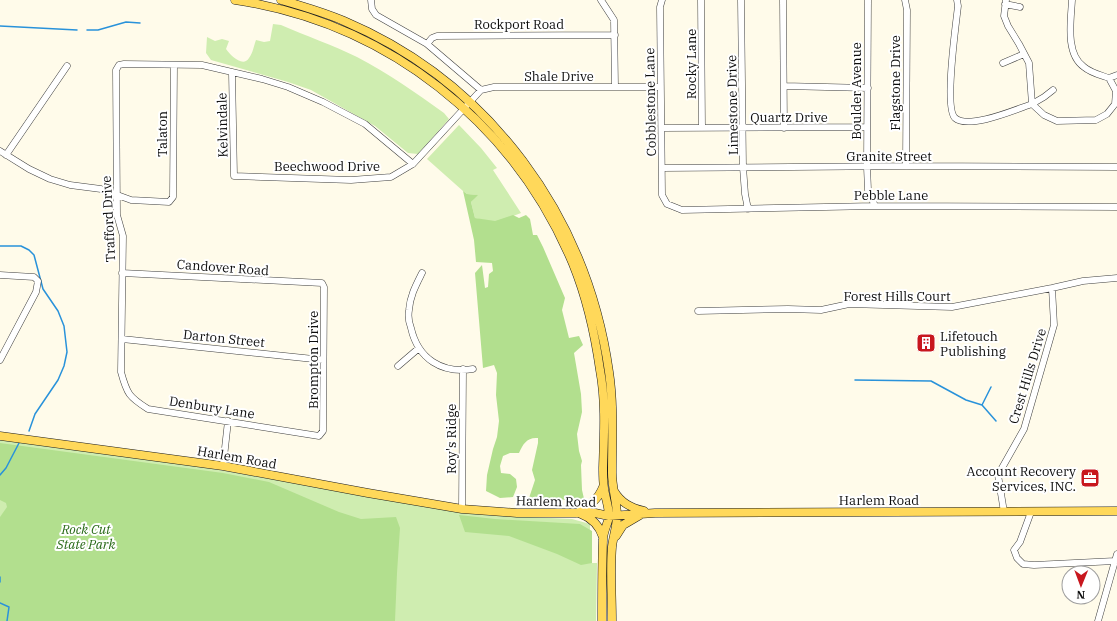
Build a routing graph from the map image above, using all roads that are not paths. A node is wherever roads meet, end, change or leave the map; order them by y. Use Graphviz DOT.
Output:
graph roads {
  1 [pos="235,0"];
  2 [pos="281,0"];
  3 [pos="372,0"];
  4 [pos="601,0"];
  5 [pos="662,0"];
  6 [pos="701,0"];
  7 [pos="741,0"];
  8 [pos="783,0"];
  9 [pos="868,0"];
  10 [pos="905,0"];
  11 [pos="957,0"];
  12 [pos="1072,0"];
  13 [pos="1005,2"];
  14 [pos="1020,7"];
  15 [pos="614,35"];
  16 [pos="427,44"];
  17 [pos="1024,54"];
  18 [pos="1004,63"];
  19 [pos="174,65"];
  20 [pos="67,66"];
  21 [pos="232,73"];
  22 [pos="1117,75"];
  23 [pos="1109,78"];
  24 [pos="784,86"];
  25 [pos="615,87"];
  26 [pos="660,87"];
  27 [pos="868,88"];
  28 [pos="481,90"];
  29 [pos="1053,90"];
  30 [pos="1032,104"];
  31 [pos="468,106"];
  32 [pos="662,128"];
  33 [pos="702,128"];
  34 [pos="743,128"];
  35 [pos="784,128"];
  36 [pos="867,128"];
  37 [pos="0,151"];
  38 [pos="6,155"];
  39 [pos="413,164"];
  40 [pos="906,166"];
  41 [pos="743,167"];
  42 [pos="867,167"];
  43 [pos="662,168"];
  44 [pos="1117,168"];
  45 [pos="234,176"];
  46 [pos="116,194"];
  47 [pos="667,204"];
  48 [pos="875,206"];
  49 [pos="1117,207"];
  50 [pos="748,209"];
  51 [pos="122,273"];
  52 [pos="422,273"];
  53 [pos="0,275"];
  54 [pos="1117,278"];
  55 [pos="322,283"];
  56 [pos="1052,288"];
  57 [pos="698,311"];
  58 [pos="122,339"];
  59 [pos="419,348"];
  60 [pos="0,360"];
  61 [pos="323,360"];
  62 [pos="398,366"];
  63 [pos="473,369"];
  64 [pos="463,370"];
  65 [pos="121,372"];
  66 [pos="228,421"];
  67 [pos="0,436"];
  68 [pos="319,436"];
  69 [pos="223,466"];
  70 [pos="612,485"];
  71 [pos="603,486"];
  72 [pos="1117,504"];
  73 [pos="462,508"];
  74 [pos="1107,511"];
  75 [pos="1117,511"];
  76 [pos="1004,512"];
  77 [pos="1031,512"];
  78 [pos="576,513"];
  79 [pos="655,513"];
  80 [pos="613,516"];
  81 [pos="603,537"];
  82 [pos="612,548"];
  83 [pos="1117,554"];
  84 [pos="1115,561"];
  85 [pos="602,621"];
  86 [pos="612,621"];
  87 [pos="1098,621"];
  1 -- 31 [label="main road"];
  2 -- 31 [label="main road"];
  3 -- 16 [label="street"];
  4 -- 15 [label="street"];
  5 -- 26 [label="street, Cobblestone Lane"];
  6 -- 33 [label="street, Rocky Lane"];
  7 -- 34 [label="street, Limestone Drive"];
  8 -- 24 [label="street"];
  9 -- 27 [label="street, Boulder Avenue"];
  10 -- 40 [label="street, Flagstone Drive"];
  11 -- 30 [label="street"];
  12 -- 23 [label="street"];
  13 -- 14 [label="street"];
  13 -- 17 [label="street"];
  15 -- 16 [label="street, Rockport Road"];
  15 -- 25 [label="street"];
  16 -- 28 [label="street"];
  17 -- 18 [label="street"];
  17 -- 30 [label="street"];
  19 -- 21 [label="street"];
  19 -- 46 [label="street, Trafford Drive"];
  19 -- 46 [label="street, Talaton"];
  20 -- 38 [label="street"];
  21 -- 39 [label="street"];
  21 -- 45 [label="street, Kelvindale"];
  22 -- 23 [label="street"];
  23 -- 30 [label="street"];
  24 -- 27 [label="street"];
  24 -- 35 [label="street"];
  25 -- 26 [label="street, Shale Drive"];
  25 -- 28 [label="street, Shale Drive"];
  26 -- 32 [label="street, Cobblestone Lane"];
  27 -- 36 [label="street, Boulder Avenue"];
  28 -- 31 [label="street"];
  29 -- 30 [label="street"];
  31 -- 39 [label="street, Beechwood Drive"];
  31 -- 70 [label="main road"];
  31 -- 71 [label="main road"];
  32 -- 33 [label="street, Quartz Drive"];
  32 -- 43 [label="street, Cobblestone Lane"];
  33 -- 34 [label="street, Quartz Drive"];
  34 -- 35 [label="street, Quartz Drive"];
  34 -- 41 [label="street, Limestone Drive"];
  35 -- 36 [label="street, Quartz Drive"];
  36 -- 42 [label="street, Boulder Avenue"];
  37 -- 38 [label="street"];
  38 -- 46 [label="street"];
  39 -- 45 [label="street, Beechwood Drive"];
  40 -- 42 [label="street, Granite Street"];
  40 -- 44 [label="street, Granite Street"];
  41 -- 42 [label="street, Granite Street"];
  41 -- 43 [label="street, Granite Street"];
  41 -- 50 [label="street, Limestone Drive"];
  42 -- 48 [label="street, Boulder Avenue"];
  43 -- 47 [label="street, Cobblestone Lane"];
  46 -- 51 [label="street, Trafford Drive"];
  47 -- 50 [label="street, Pebble Lane"];
  48 -- 49 [label="street, Pebble Lane"];
  48 -- 50 [label="street, Pebble Lane"];
  51 -- 55 [label="street, Candover Road"];
  51 -- 58 [label="street, Trafford Drive"];
  52 -- 59 [label="street"];
  53 -- 60 [label="street"];
  54 -- 56 [label="street, Forest Hills Court"];
  55 -- 61 [label="street, Brompton Drive"];
  56 -- 57 [label="street, Forest Hills Court"];
  56 -- 76 [label="street, Crest Hills Drive"];
  58 -- 61 [label="street, Darton Street"];
  58 -- 65 [label="street, Trafford Drive"];
  59 -- 62 [label="street"];
  59 -- 64 [label="street"];
  61 -- 68 [label="street, Brompton Drive"];
  63 -- 64 [label="street"];
  64 -- 73 [label="street, Roy's Ridge"];
  65 -- 66 [label="street, Denbury Lane"];
  66 -- 68 [label="street, Denbury Lane"];
  66 -- 69 [label="street"];
  67 -- 69 [label="main road, Harlem Road"];
  69 -- 73 [label="main road, Harlem Road"];
  70 -- 79 [label="main road"];
  70 -- 80 [label="main road"];
  71 -- 78 [label="main road"];
  71 -- 80 [label="main road"];
  72 -- 74 [label="main road"];
  73 -- 78 [label="main road, Harlem Road"];
  74 -- 75 [label="main road, Harlem Road"];
  74 -- 77 [label="main road, Harlem Road"];
  76 -- 77 [label="main road, Harlem Road"];
  76 -- 79 [label="main road, Harlem Road"];
  77 -- 84 [label="street"];
  78 -- 80 [label="main road, Harlem Road"];
  78 -- 81 [label="main road"];
  79 -- 80 [label="main road, Harlem Road"];
  79 -- 82 [label="main road"];
  80 -- 81 [label="main road"];
  80 -- 82 [label="main road"];
  81 -- 85 [label="main road"];
  82 -- 86 [label="main road"];
  83 -- 84 [label="street"];
  84 -- 87 [label="street"];
}
